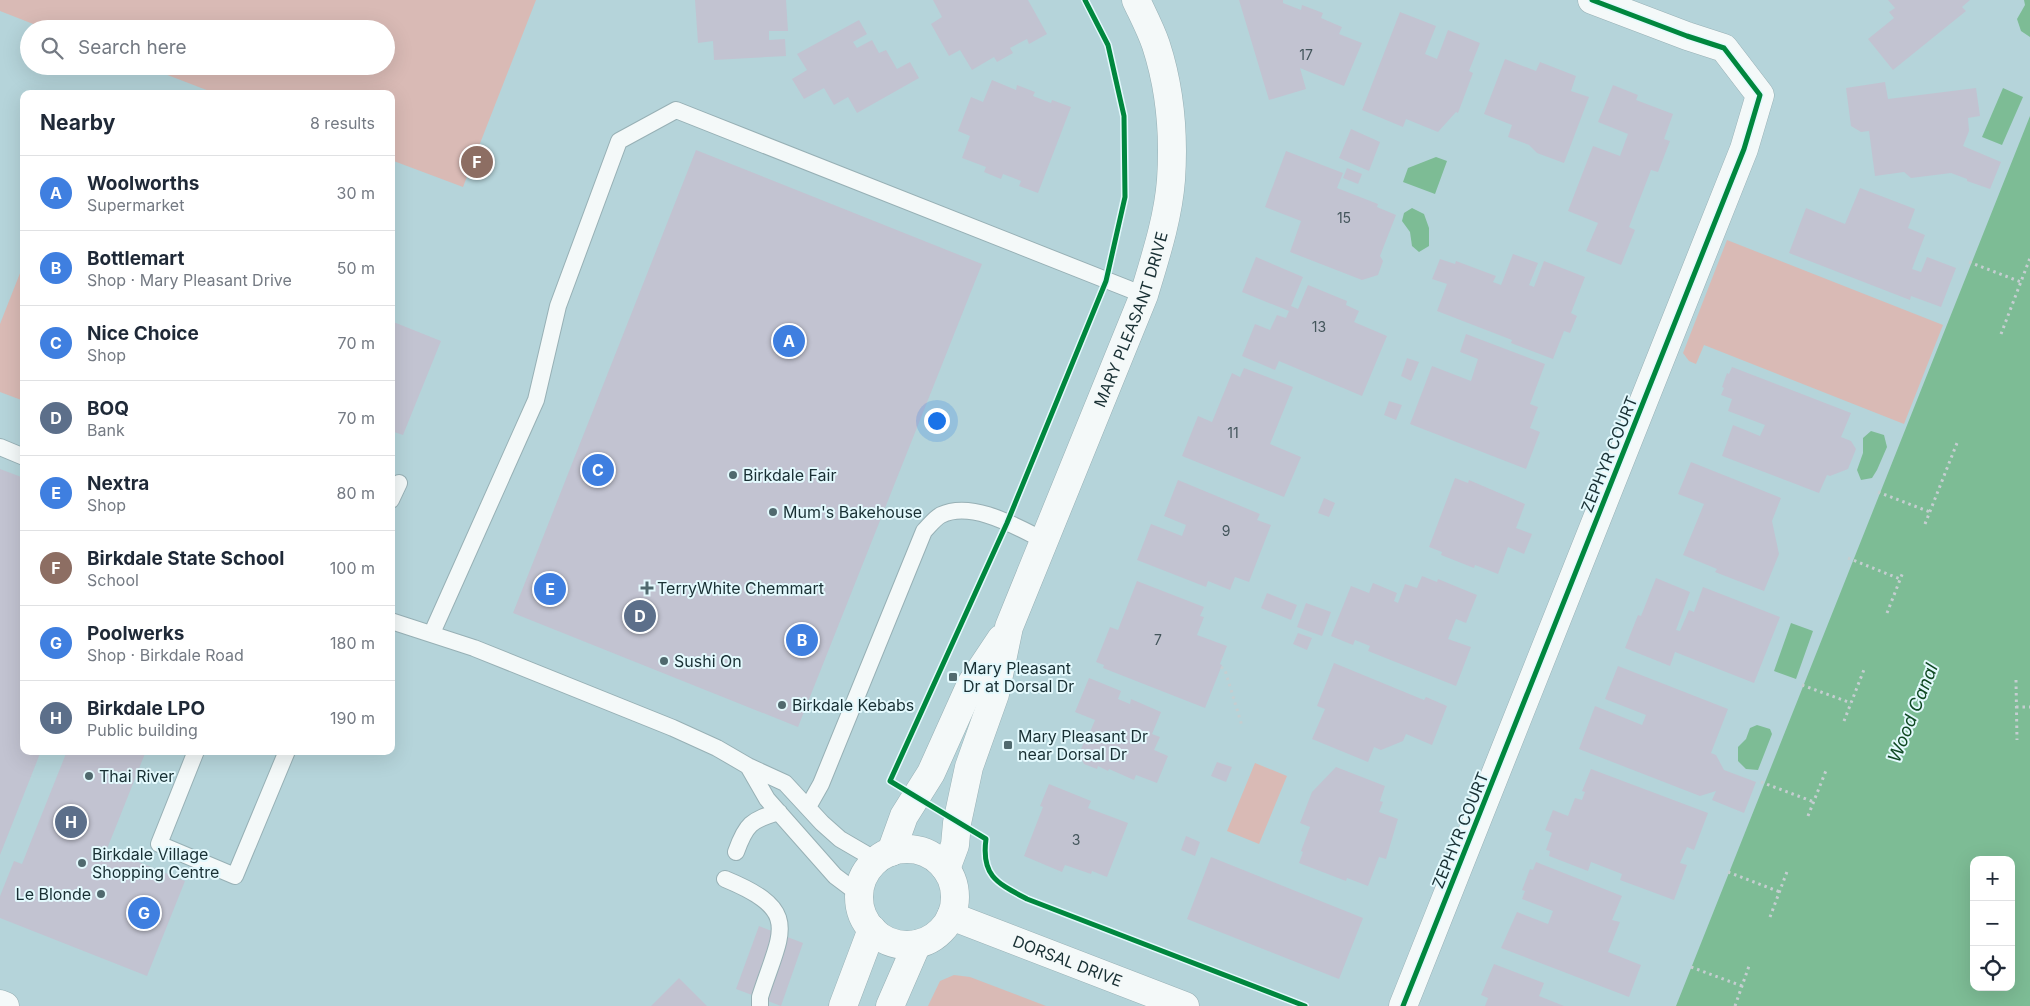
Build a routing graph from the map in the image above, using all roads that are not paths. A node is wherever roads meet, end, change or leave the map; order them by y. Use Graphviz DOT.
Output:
graph roads {
  1 [pos="1136,0"];
  2 [pos="1592,0"];
  3 [pos="1144,295"];
  4 [pos="0,448"];
  5 [pos="20,456"];
  6 [pos="399,482"];
  7 [pos="395,491"];
  8 [pos="1045,541"];
  9 [pos="395,622"];
  10 [pos="1009,627"];
  11 [pos="432,633"];
  12 [pos="194,755"];
  13 [pos="285,755"];
  14 [pos="748,766"];
  15 [pos="808,807"];
  16 [pos="779,812"];
  17 [pos="736,852"];
  18 [pos="884,856"];
  19 [pos="946,869"];
  20 [pos="725,879"];
  21 [pos="859,894"];
  22 [pos="951,916"];
  23 [pos="872,929"];
  24 [pos="917,944"];
  25 [pos="0,1004"];
  26 [pos="5,1006"];
  27 [pos="760,1006"];
  28 [pos="844,1006"];
  29 [pos="890,1006"];
  30 [pos="1185,1006"];
  31 [pos="1403,1006"];
  1 -- 3 [label="street, MARY PLEASANT DRIVE"];
  2 -- 31 [label="street, ZEPHYR COURT"];
  3 -- 8 [label="street, MARY PLEASANT DRIVE"];
  3 -- 11 [label="lane"];
  4 -- 5 [label="lane"];
  6 -- 7 [label="lane"];
  8 -- 10 [label="street, MARY PLEASANT DRIVE"];
  8 -- 15 [label="lane"];
  9 -- 11 [label="lane"];
  10 -- 18 [label="street, MARY PLEASANT DRIVE"];
  10 -- 19 [label="street, MARY PLEASANT DRIVE"];
  11 -- 14 [label="lane"];
  12 -- 13 [label="lane"];
  14 -- 15 [label="lane"];
  14 -- 16 [label="lane"];
  15 -- 18 [label="lane"];
  16 -- 17 [label="lane"];
  16 -- 21 [label="lane"];
  18 -- 19 [label="street"];
  18 -- 21 [label="street"];
  19 -- 22 [label="street"];
  20 -- 27 [label="lane"];
  21 -- 23 [label="street"];
  22 -- 24 [label="street"];
  22 -- 30 [label="street, DORSAL DRIVE"];
  23 -- 24 [label="street"];
  23 -- 28 [label="street"];
  24 -- 29 [label="street"];
  25 -- 26 [label="street"];
}
